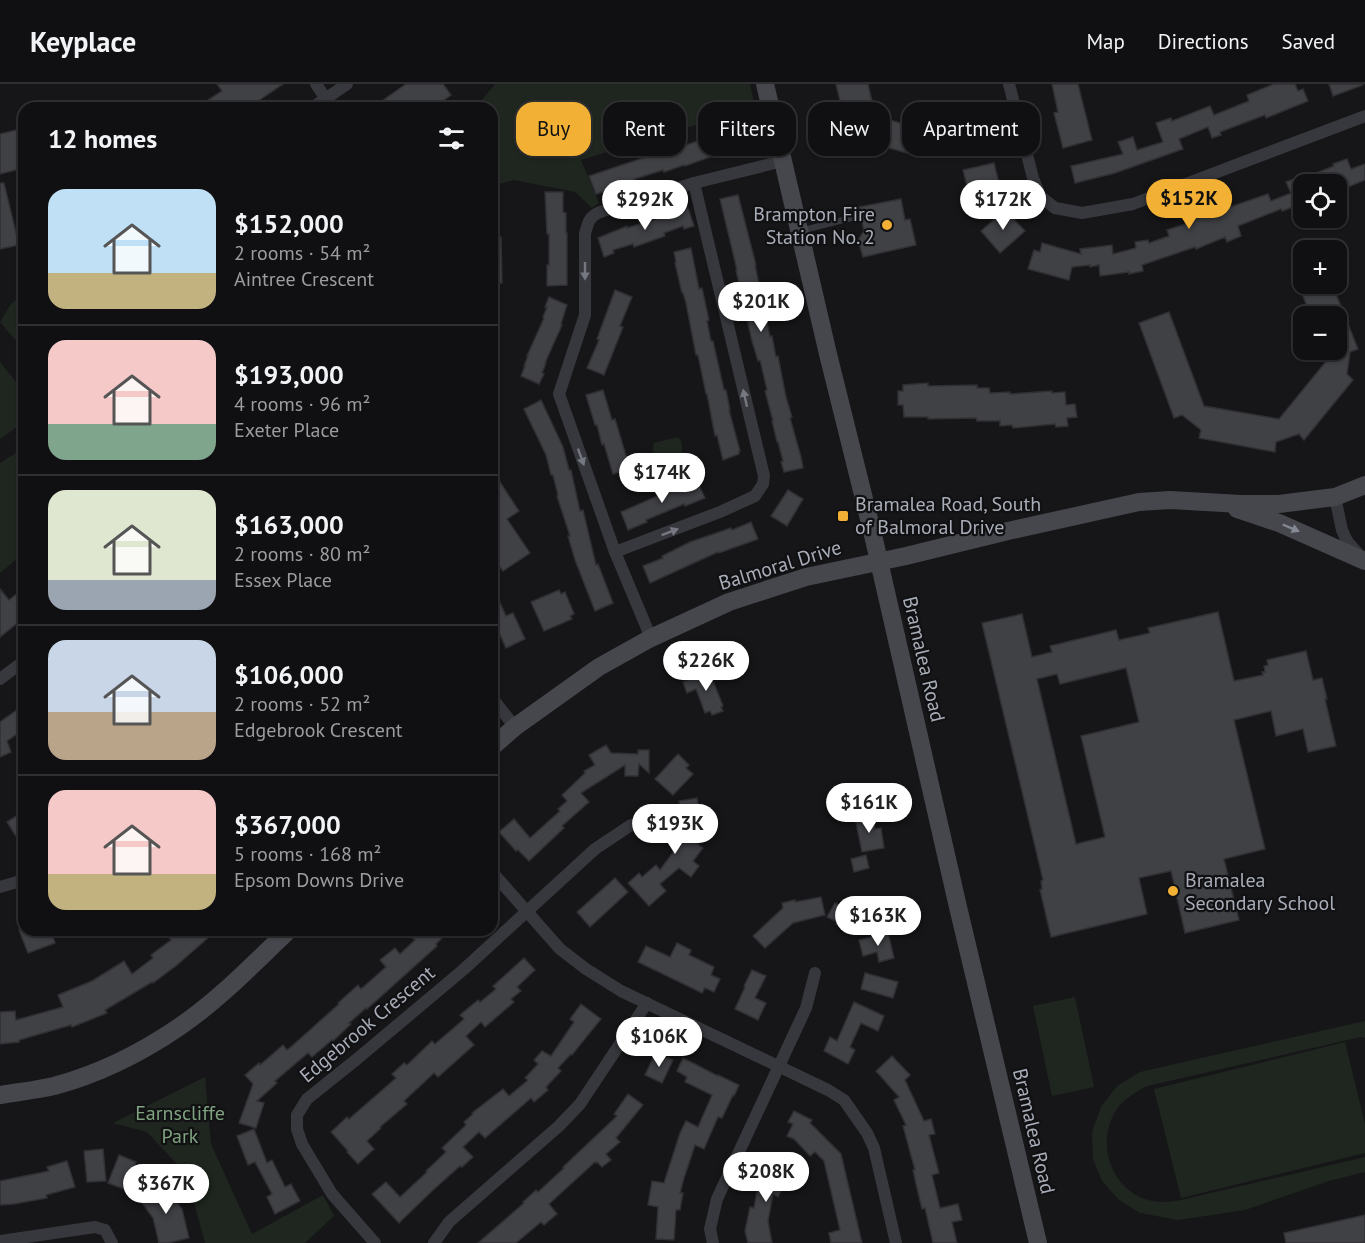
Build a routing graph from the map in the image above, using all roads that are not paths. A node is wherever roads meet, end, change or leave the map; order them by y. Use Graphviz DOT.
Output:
graph roads {
  1 [pos="316,84"];
  2 [pos="347,84"];
  3 [pos="765,84"];
  4 [pos="1009,84"];
  5 [pos="328,102"];
  6 [pos="330,102"];
  7 [pos="1365,116"];
  8 [pos="783,161"];
  9 [pos="694,183"];
  10 [pos="855,217"];
  11 [pos="800,231"];
  12 [pos="1365,485"];
  13 [pos="1335,497"];
  14 [pos="1216,502"];
  15 [pos="615,552"];
  16 [pos="879,561"];
  17 [pos="1365,562"];
  18 [pos="651,638"];
  19 [pos="18,666"];
  20 [pos="0,679"];
  21 [pos="498,706"];
  22 [pos="514,727"];
  23 [pos="498,742"];
  24 [pos="631,825"];
  25 [pos="498,879"];
  26 [pos="18,882"];
  27 [pos="0,887"];
  28 [pos="526,912"];
  29 [pos="282,936"];
  30 [pos="815,972"];
  31 [pos="647,1003"];
  32 [pos="779,1066"];
  33 [pos="0,1095"];
  34 [pos="0,1241"];
  35 [pos="112,1243"];
  36 [pos="375,1243"];
  37 [pos="434,1243"];
  38 [pos="713,1243"];
  39 [pos="896,1243"];
  40 [pos="1038,1243"];
  1 -- 5 [label="street"];
  2 -- 6 [label="street"];
  3 -- 8 [label="street, Bramalea Road"];
  4 -- 7 [label="street"];
  8 -- 9 [label="street"];
  8 -- 11 [label="street, Bramalea Road"];
  9 -- 15 [label="street, one-way"];
  15 -- 9 [label="street, one-way"];
  10 -- 11 [label="lane"];
  11 -- 16 [label="street, Bramalea Road"];
  12 -- 13 [label="street, Balmoral Drive"];
  13 -- 14 [label="street, Balmoral Drive"];
  13 -- 17 [label="street"];
  14 -- 16 [label="street, Balmoral Drive"];
  14 -- 17 [label="street, one-way"];
  15 -- 18 [label="street"];
  16 -- 18 [label="street, Balmoral Drive"];
  16 -- 40 [label="street, Bramalea Road"];
  18 -- 22 [label="street, Balmoral Drive"];
  19 -- 20 [label="street"];
  21 -- 22 [label="street"];
  22 -- 23 [label="street, Balmoral Drive"];
  24 -- 28 [label="street, Edgebrook Crescent"];
  25 -- 28 [label="street"];
  26 -- 27 [label="street"];
  28 -- 31 [label="street"];
  28 -- 36 [label="street, Edgebrook Crescent"];
  29 -- 33 [label="street"];
  30 -- 32 [label="street"];
  31 -- 32 [label="street"];
  31 -- 37 [label="street"];
  32 -- 38 [label="street"];
  32 -- 39 [label="street"];
  34 -- 35 [label="street"];
}
